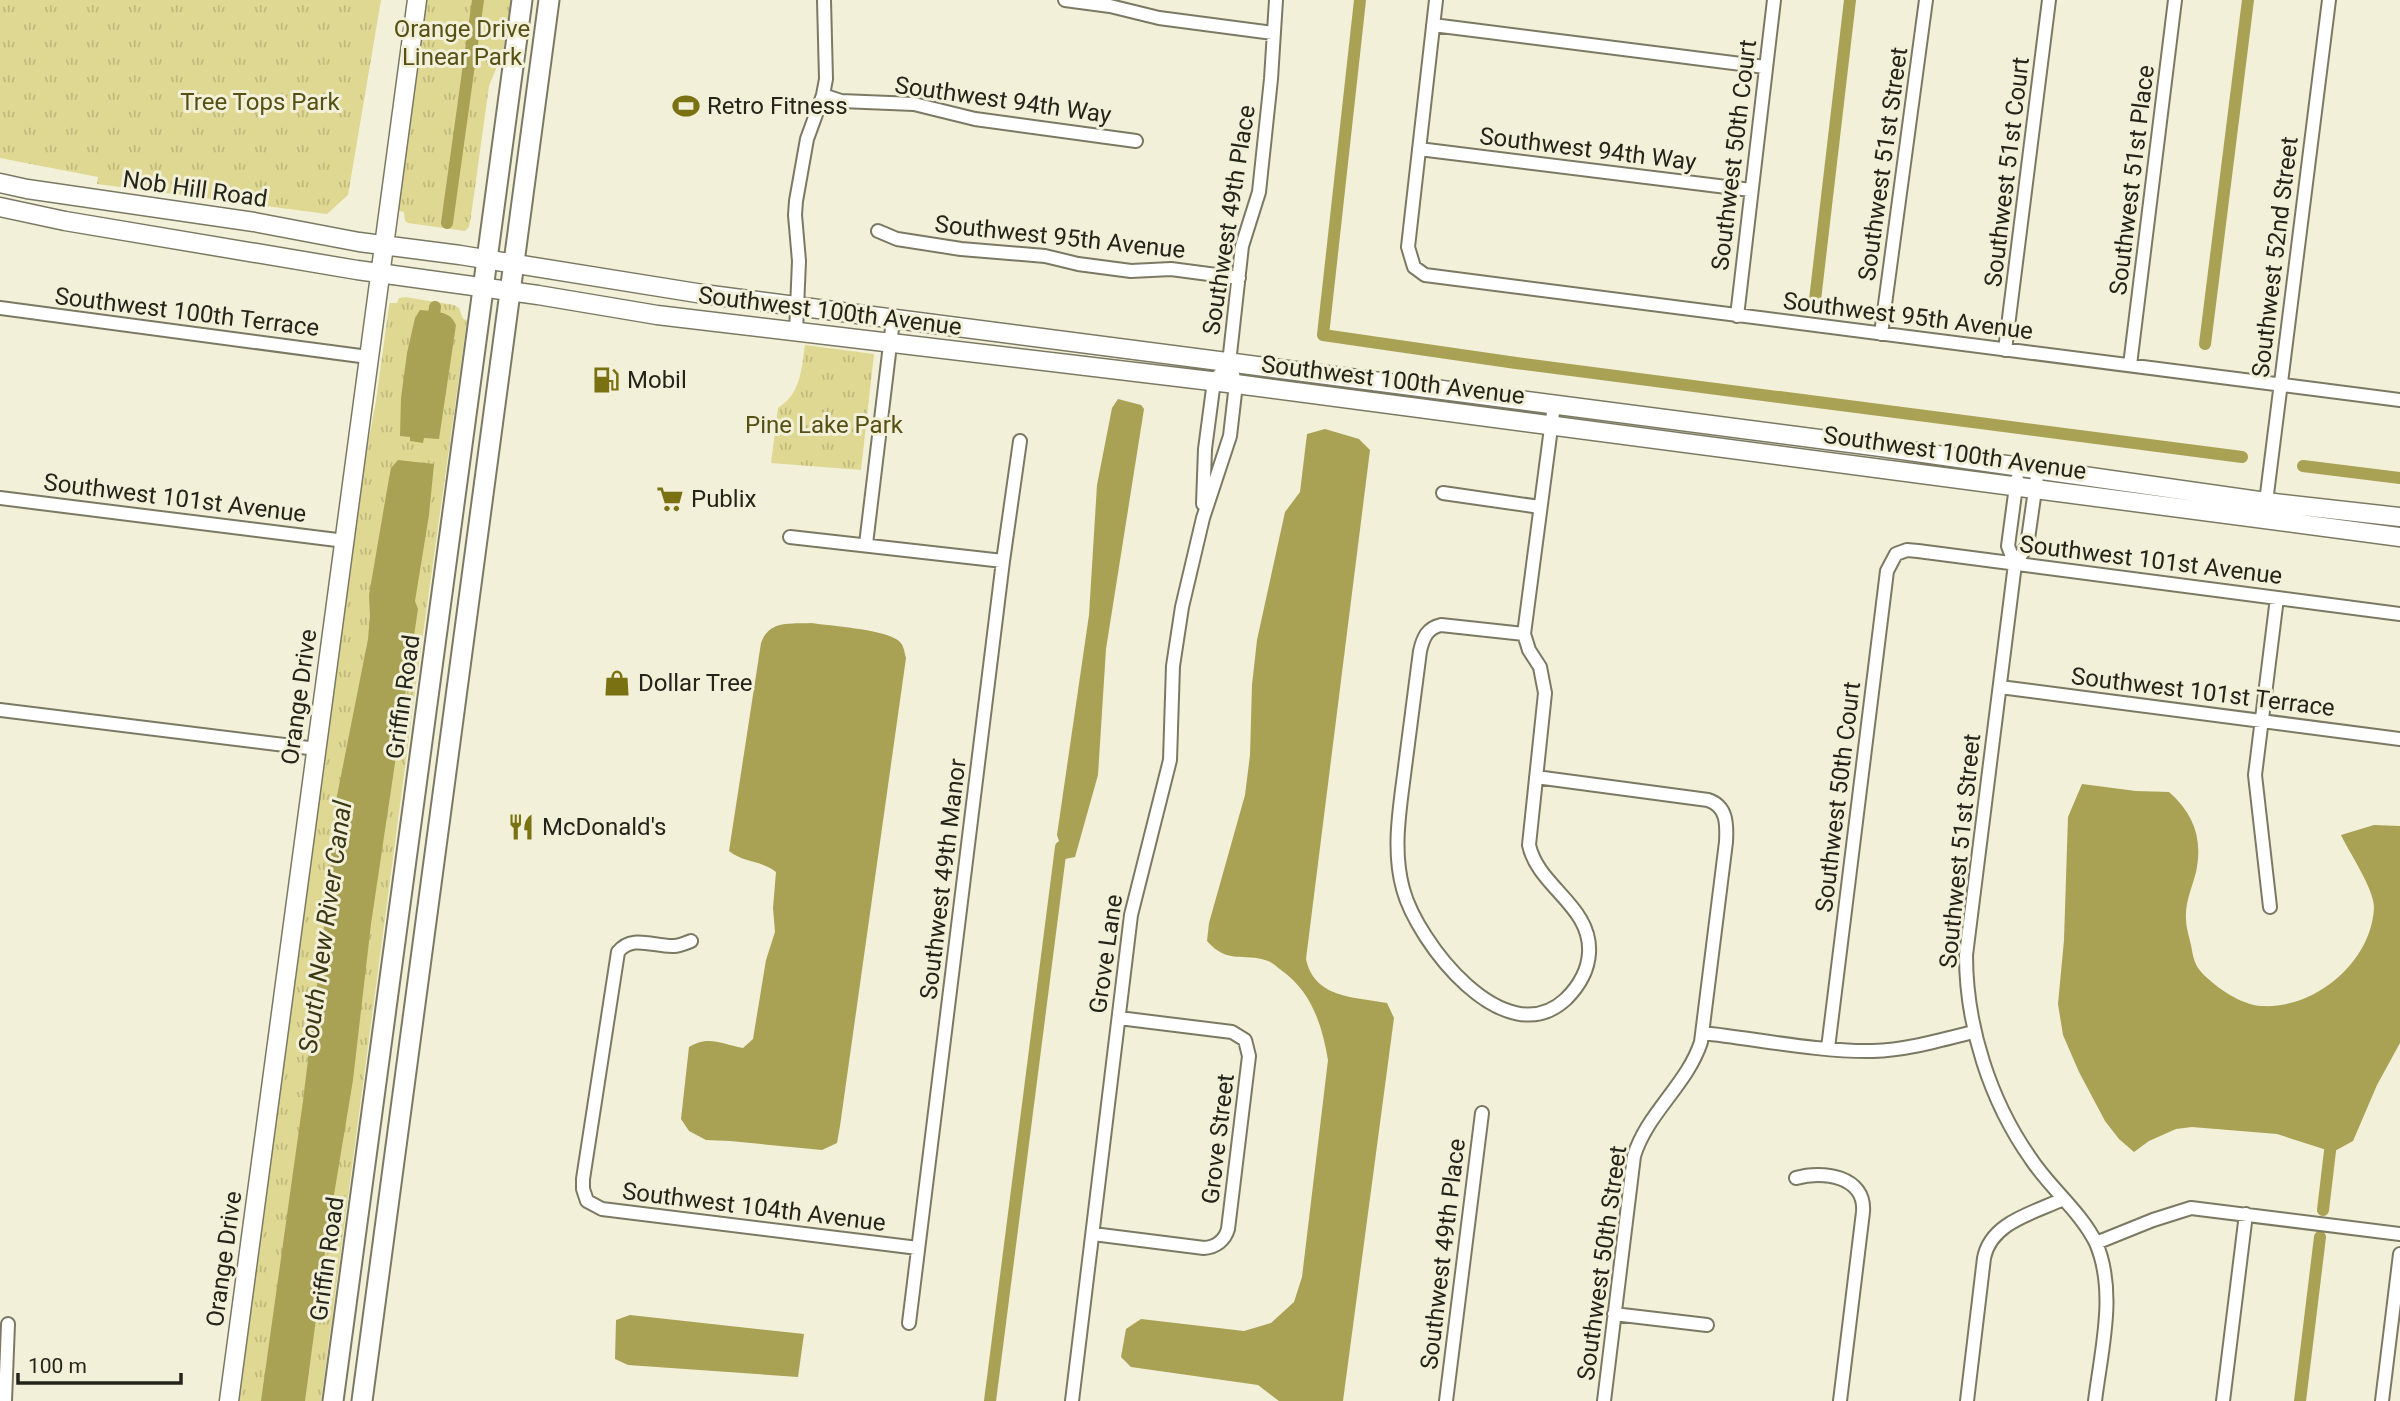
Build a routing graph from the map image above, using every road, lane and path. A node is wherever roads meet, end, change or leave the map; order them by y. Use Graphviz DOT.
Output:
graph roads {
  1 [pos="417,0"];
  2 [pos="522,0"];
  3 [pos="549,0"];
  4 [pos="824,0"];
  5 [pos="1065,0"];
  6 [pos="1276,0"];
  7 [pos="1437,0"];
  8 [pos="1774,0"];
  9 [pos="1926,0"];
  10 [pos="2049,0"];
  11 [pos="2175,0"];
  12 [pos="2329,0"];
  13 [pos="1433,25"];
  14 [pos="1273,33"];
  15 [pos="1765,67"];
  16 [pos="823,96"];
  17 [pos="1136,141"];
  18 [pos="1419,149"];
  19 [pos="0,183"];
  20 [pos="1751,190"];
  21 [pos="0,207"];
  22 [pos="878,231"];
  23 [pos="383,245"];
  24 [pos="486,260"];
  25 [pos="514,265"];
  26 [pos="379,273"];
  27 [pos="1239,278"];
  28 [pos="483,287"];
  29 [pos="511,291"];
  30 [pos="797,307"];
  31 [pos="0,308"];
  32 [pos="1737,316"];
  33 [pos="893,320"];
  34 [pos="796,332"];
  35 [pos="1881,334"];
  36 [pos="890,342"];
  37 [pos="2006,350"];
  38 [pos="368,357"];
  39 [pos="1229,363"];
  40 [pos="2130,365"];
  41 [pos="1214,381"];
  42 [pos="1236,384"];
  43 [pos="2280,386"];
  44 [pos="2400,400"];
  45 [pos="1554,405"];
  46 [pos="1551,425"];
  47 [pos="1020,441"];
  48 [pos="2018,466"];
  49 [pos="2038,469"];
  50 [pos="2016,486"];
  51 [pos="2035,489"];
  52 [pos="1443,493"];
  53 [pos="0,498"];
  54 [pos="1541,507"];
  55 [pos="2265,511"];
  56 [pos="2400,517"];
  57 [pos="1203,519"];
  58 [pos="790,537"];
  59 [pos="2400,537"];
  60 [pos="345,541"];
  61 [pos="866,544"];
  62 [pos="1896,554"];
  63 [pos="1003,561"];
  64 [pos="2015,564"];
  65 [pos="2277,598"];
  66 [pos="2400,614"];
  67 [pos="1524,634"];
  68 [pos="2000,687"];
  69 [pos="0,710"];
  70 [pos="2260,722"];
  71 [pos="2400,739"];
  72 [pos="317,749"];
  73 [pos="1536,777"];
  74 [pos="413,808"];
  75 [pos="432,866"];
  76 [pos="2270,907"];
  77 [pos="398,918"];
  78 [pos="691,941"];
  79 [pos="420,957"];
  80 [pos="1119,1018"];
  81 [pos="1703,1032"];
  82 [pos="1973,1032"];
  83 [pos="1828,1048"];
  84 [pos="1482,1112"];
  85 [pos="1796,1178"];
  86 [pos="2063,1199"];
  87 [pos="2246,1214"];
  88 [pos="1093,1234"];
  89 [pos="2400,1234"];
  90 [pos="2095,1244"];
  91 [pos="918,1248"];
  92 [pos="2400,1254"];
  93 [pos="1614,1314"];
  94 [pos="909,1323"];
  95 [pos="8,1324"];
  96 [pos="1707,1325"];
  97 [pos="5,1401"];
  98 [pos="229,1401"];
  99 [pos="333,1401"];
  100 [pos="362,1401"];
  101 [pos="1072,1401"];
  102 [pos="1446,1401"];
  103 [pos="1604,1401"];
  104 [pos="1840,1401"];
  105 [pos="1966,1401"];
  106 [pos="2095,1401"];
  107 [pos="2222,1401"];
  108 [pos="2382,1401"];
  1 -- 23 [label="main road, Orange Drive"];
  2 -- 24 [label="main road, Griffin Road"];
  3 -- 25 [label="main road, Griffin Road"];
  4 -- 16 [label="street"];
  5 -- 14 [label="street"];
  6 -- 14 [label="street, Southwest 49th Place"];
  7 -- 13 [label="street"];
  8 -- 15 [label="street, Southwest 50th Court"];
  9 -- 35 [label="street, Southwest 51st Street"];
  10 -- 37 [label="street, Southwest 51st Court"];
  11 -- 40 [label="street, Southwest 51st Place"];
  12 -- 43 [label="street, Southwest 52nd Street"];
  13 -- 15 [label="street"];
  13 -- 18 [label="street"];
  14 -- 27 [label="street, Southwest 49th Place"];
  15 -- 20 [label="street, Southwest 50th Court"];
  16 -- 17 [label="street, Southwest 94th Way"];
  16 -- 30 [label="street"];
  18 -- 20 [label="street, Southwest 94th Way"];
  18 -- 32 [label="street, Southwest 95th Avenue"];
  19 -- 23 [label="main road, Nob Hill Road"];
  20 -- 32 [label="street, Southwest 50th Court"];
  21 -- 26 [label="main road, Nob Hill Road"];
  22 -- 27 [label="street, Southwest 95th Avenue"];
  23 -- 24 [label="main road, Southwest 100th Avenue"];
  23 -- 26 [label="main road, Orange Drive"];
  24 -- 25 [label="main road, Southwest 100th Avenue"];
  24 -- 28 [label="main road, Griffin Road"];
  25 -- 29 [label="main road, Griffin Road"];
  25 -- 30 [label="main road, Southwest 100th Avenue"];
  26 -- 28 [label="main road, Southwest 100th Avenue"];
  26 -- 38 [label="main road, Orange Drive"];
  27 -- 39 [label="street, Southwest 49th Place"];
  28 -- 29 [label="main road, Southwest 100th Avenue"];
  28 -- 74 [label="main road, Griffin Road"];
  29 -- 34 [label="main road, Southwest 100th Avenue"];
  29 -- 75 [label="main road, Griffin Road"];
  30 -- 33 [label="main road, Southwest 100th Avenue"];
  30 -- 34 [label="street"];
  31 -- 38 [label="street, Southwest 100th Terrace"];
  32 -- 35 [label="street, Southwest 95th Avenue"];
  33 -- 36 [label="street"];
  33 -- 39 [label="main road, Southwest 100th Avenue"];
  34 -- 36 [label="main road, Southwest 100th Avenue"];
  35 -- 37 [label="street, Southwest 95th Avenue"];
  36 -- 41 [label="main road, Southwest 100th Avenue"];
  36 -- 61 [label="street"];
  37 -- 40 [label="street, Southwest 95th Avenue"];
  38 -- 60 [label="main road, Orange Drive"];
  39 -- 41 [label="street"];
  39 -- 42 [label="street, Grove Lane"];
  39 -- 45 [label="main road, Southwest 100th Avenue"];
  40 -- 43 [label="street, Southwest 95th Avenue"];
  41 -- 42 [label="main road, Southwest 100th Avenue"];
  41 -- 57 [label="street, Grove Lane"];
  42 -- 46 [label="main road, Southwest 100th Avenue"];
  42 -- 57 [label="street, Grove Lane"];
  43 -- 44 [label="street, Southwest 95th Avenue"];
  43 -- 55 [label="street, Southwest 52nd Street"];
  45 -- 46 [label="street"];
  45 -- 48 [label="main road, Southwest 100th Avenue"];
  46 -- 50 [label="main road, Southwest 100th Avenue"];
  46 -- 54 [label="street"];
  47 -- 63 [label="street, Southwest 49th Manor"];
  48 -- 49 [label="main road, Southwest 100th Avenue"];
  48 -- 50 [label="street, Southwest 51st Street"];
  49 -- 51 [label="street, Southwest 51st Street"];
  49 -- 55 [label="main road, Southwest 100th Avenue"];
  50 -- 51 [label="main road, Southwest 100th Avenue"];
  50 -- 64 [label="street, Southwest 51st Street"];
  51 -- 55 [label="main road, Southwest 100th Avenue"];
  51 -- 64 [label="street, Southwest 51st Street"];
  52 -- 54 [label="street"];
  53 -- 60 [label="street, Southwest 101st Avenue"];
  54 -- 67 [label="street"];
  55 -- 56 [label="main road, Southwest 100th Avenue"];
  55 -- 59 [label="main road, Southwest 100th Avenue"];
  57 -- 80 [label="street, Grove Lane"];
  58 -- 61 [label="street"];
  60 -- 72 [label="main road, Orange Drive"];
  61 -- 63 [label="street"];
  62 -- 64 [label="street, Southwest 101st Avenue"];
  62 -- 83 [label="street, Southwest 50th Court"];
  63 -- 91 [label="street, Southwest 49th Manor"];
  64 -- 65 [label="street, Southwest 101st Avenue"];
  64 -- 68 [label="street, Southwest 51st Street"];
  65 -- 66 [label="street, Southwest 101st Avenue"];
  65 -- 70 [label="street"];
  67 -- 73 [label="street"];
  67 -- 73 [label="street"];
  68 -- 70 [label="street, Southwest 101st Terrace"];
  68 -- 82 [label="street, Southwest 51st Street"];
  69 -- 72 [label="street"];
  70 -- 71 [label="street, Southwest 101st Terrace"];
  70 -- 76 [label="street"];
  72 -- 98 [label="main road, Orange Drive"];
  73 -- 81 [label="street, Southwest 50th Street"];
  74 -- 75 [label="main road"];
  74 -- 77 [label="main road, Griffin Road"];
  75 -- 79 [label="main road, Griffin Road"];
  77 -- 79 [label="main road"];
  77 -- 99 [label="main road, Griffin Road"];
  78 -- 91 [label="street, Southwest 104th Avenue"];
  79 -- 100 [label="main road, Griffin Road"];
  80 -- 88 [label="street, Grove Lane"];
  80 -- 88 [label="street, Grove Street"];
  81 -- 83 [label="street"];
  81 -- 93 [label="street, Southwest 50th Street"];
  82 -- 83 [label="street"];
  82 -- 86 [label="street, Southwest 51st Street"];
  84 -- 102 [label="street, Southwest 49th Place"];
  85 -- 104 [label="street"];
  86 -- 90 [label="street, Southwest 51st Street"];
  86 -- 105 [label="street"];
  87 -- 89 [label="street"];
  87 -- 90 [label="street"];
  87 -- 107 [label="street"];
  88 -- 101 [label="street, Grove Lane"];
  90 -- 106 [label="street, Southwest 51st Street"];
  91 -- 94 [label="street, Southwest 49th Manor"];
  92 -- 108 [label="street"];
  93 -- 96 [label="street"];
  93 -- 103 [label="street, Southwest 50th Street"];
  95 -- 97 [label="street"];
}
